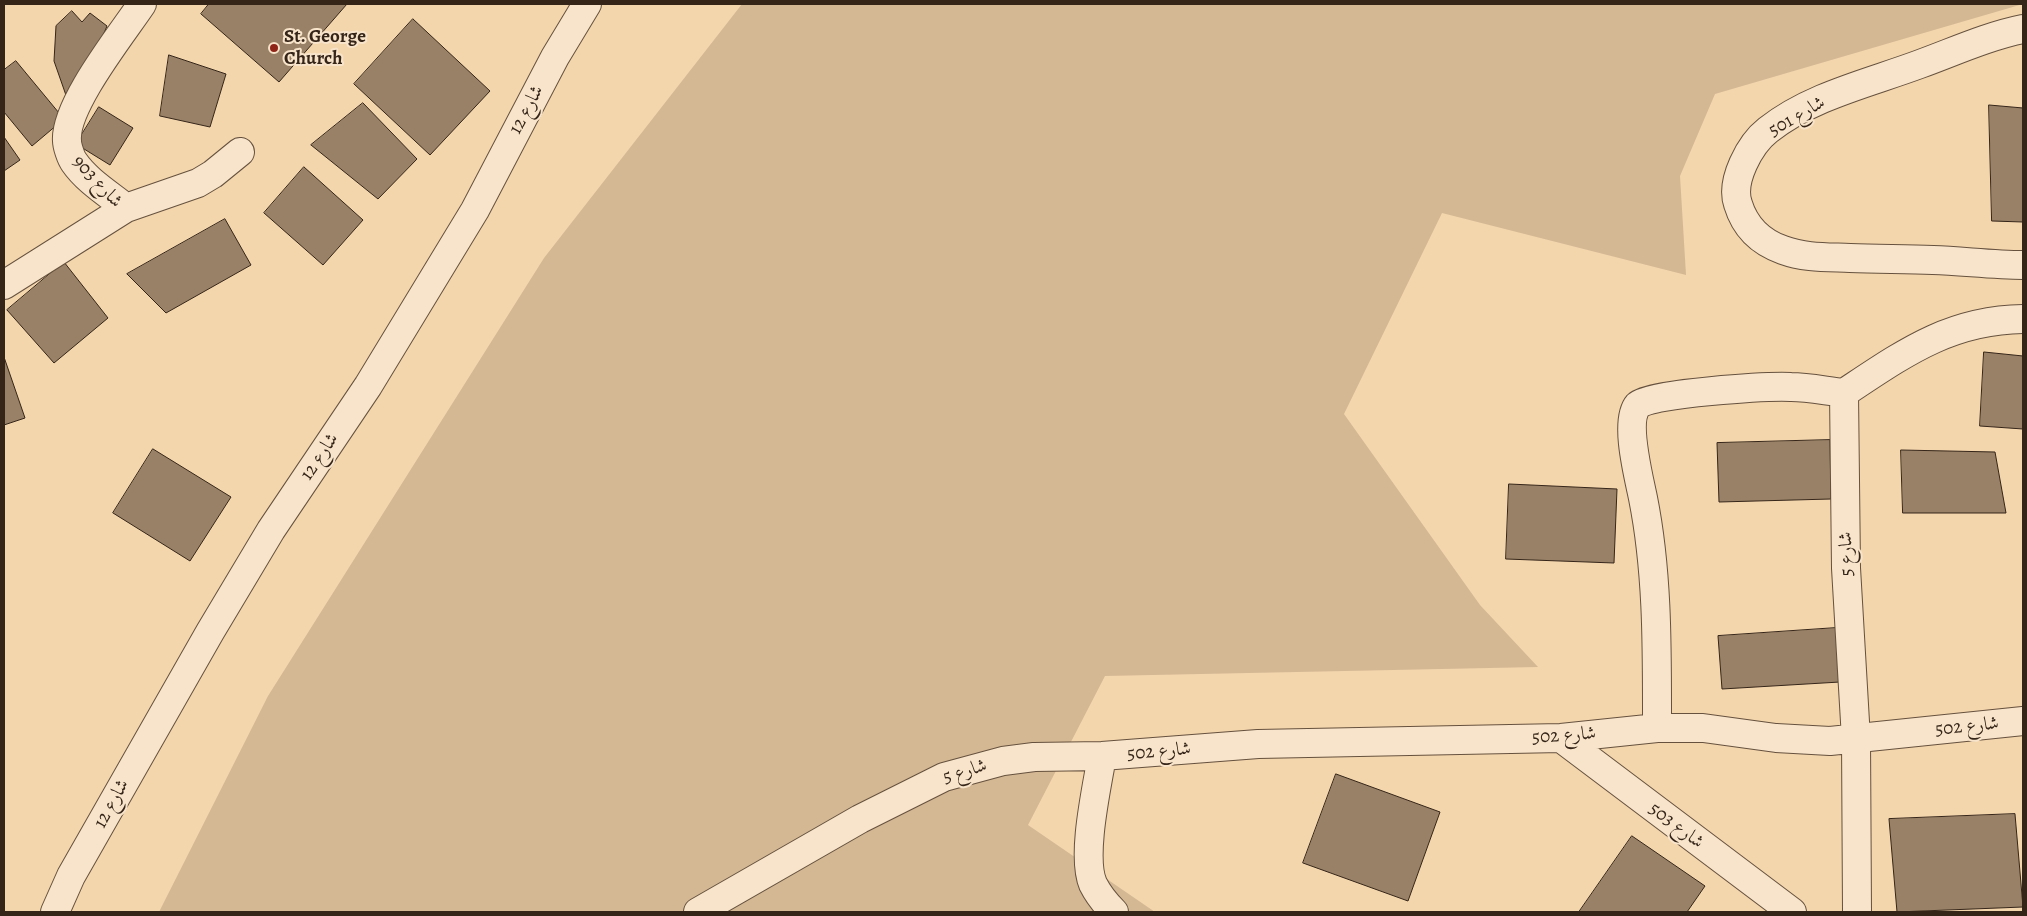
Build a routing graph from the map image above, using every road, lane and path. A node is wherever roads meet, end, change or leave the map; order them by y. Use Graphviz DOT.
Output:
graph roads {
  1 [pos="142,4"];
  2 [pos="587,4"];
  3 [pos="2023,29"];
  4 [pos="240,152"];
  5 [pos="126,208"];
  6 [pos="2023,266"];
  7 [pos="4,285"];
  8 [pos="2023,318"];
  9 [pos="1844,393"];
  10 [pos="2023,721"];
  11 [pos="1657,728"];
  12 [pos="1560,738"];
  13 [pos="1856,739"];
  14 [pos="1102,756"];
  15 [pos="55,912"];
  16 [pos="698,912"];
  17 [pos="1114,912"];
  18 [pos="1792,912"];
  19 [pos="1857,912"];
  1 -- 5 [label="street, شارع 903"];
  2 -- 15 [label="street, شارع 12"];
  3 -- 6 [label="street, شارع 501"];
  4 -- 5 [label="street"];
  5 -- 7 [label="street, شارع 903"];
  8 -- 9 [label="street"];
  9 -- 11 [label="street"];
  9 -- 13 [label="street, شارع 5"];
  10 -- 13 [label="street, شارع 502"];
  11 -- 12 [label="street, شارع 502"];
  11 -- 13 [label="street, شارع 502"];
  12 -- 14 [label="street, شارع 502"];
  12 -- 18 [label="street, شارع 503"];
  13 -- 19 [label="street, شارع 5"];
  14 -- 16 [label="street, شارع 5"];
  14 -- 17 [label="street"];
}
